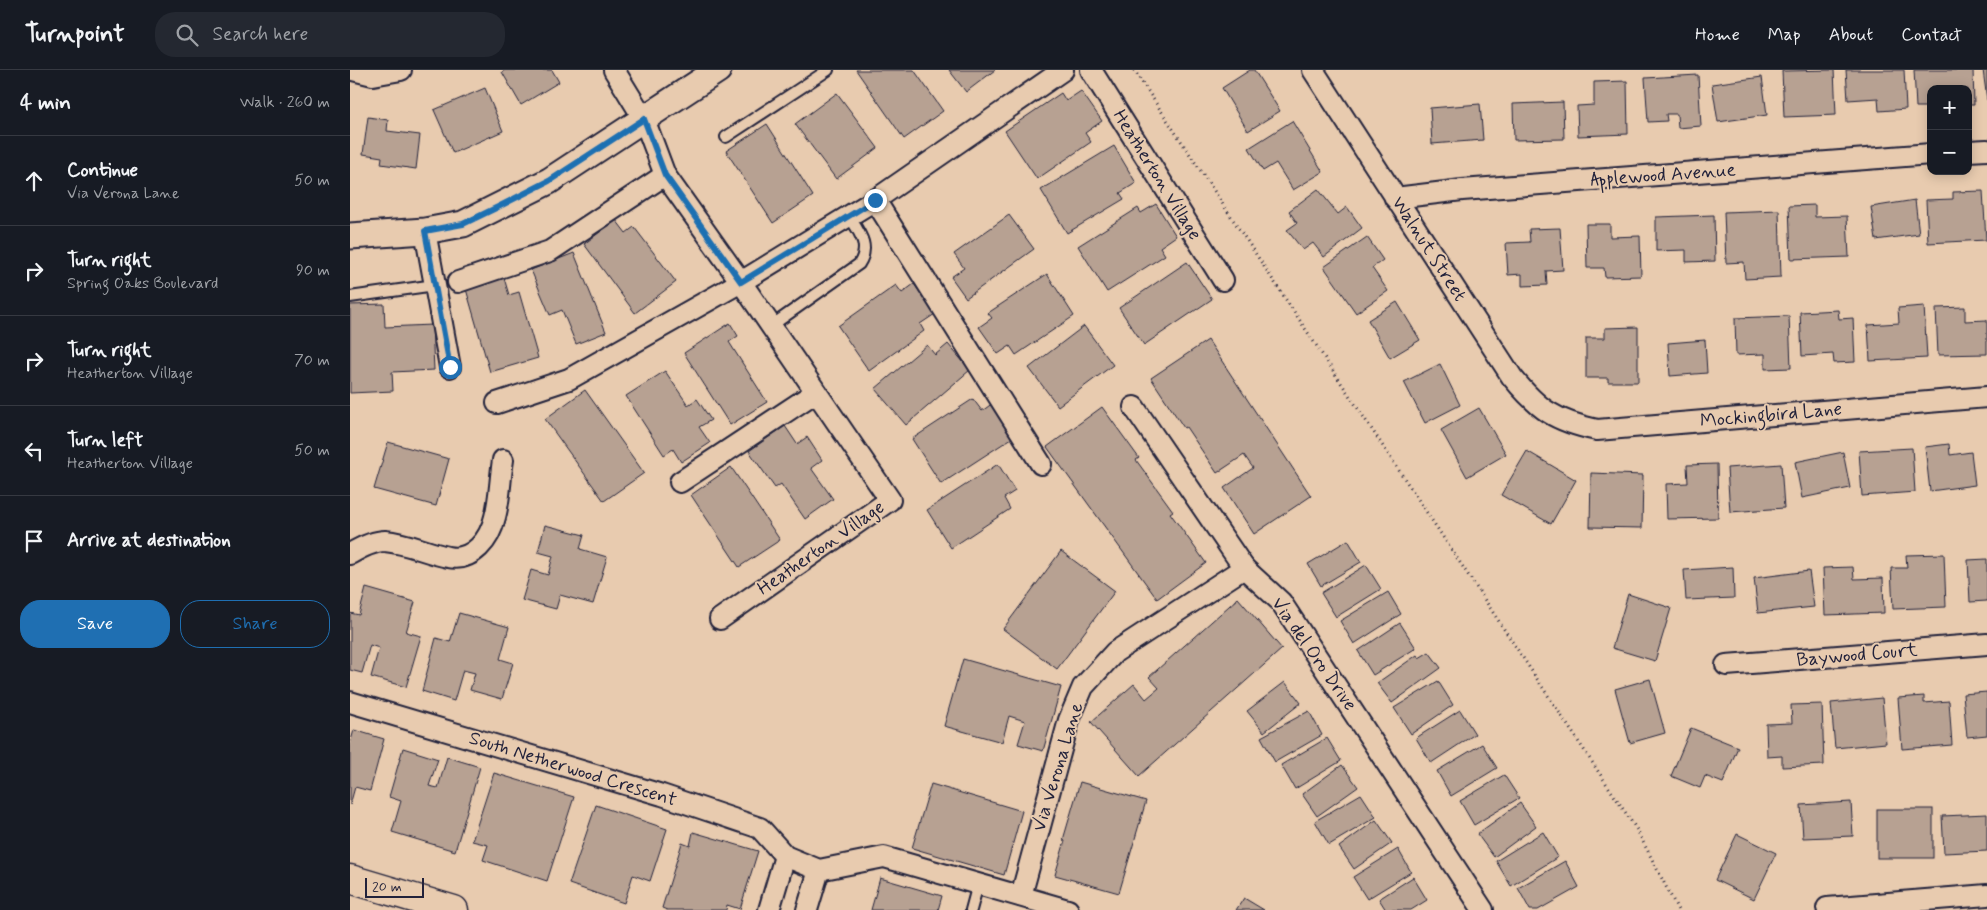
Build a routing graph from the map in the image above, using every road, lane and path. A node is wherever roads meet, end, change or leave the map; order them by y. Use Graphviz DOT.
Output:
graph roads {
  1 [pos="353,70"];
  2 [pos="401,70"];
  3 [pos="614,70"];
  4 [pos="718,70"];
  5 [pos="828,70"];
  6 [pos="1063,70"];
  7 [pos="1091,70"];
  8 [pos="1134,70"];
  9 [pos="1313,70"];
  10 [pos="644,119"];
  11 [pos="726,137"];
  12 [pos="1987,150"];
  13 [pos="1972,151"];
  14 [pos="1927,154"];
  15 [pos="665,175"];
  16 [pos="1396,198"];
  17 [pos="875,200"];
  18 [pos="849,216"];
  19 [pos="425,231"];
  20 [pos="350,236"];
  21 [pos="1223,280"];
  22 [pos="458,282"];
  23 [pos="741,282"];
  24 [pos="435,286"];
  25 [pos="350,297"];
  26 [pos="771,326"];
  27 [pos="450,367"];
  28 [pos="816,392"];
  29 [pos="1987,397"];
  30 [pos="497,403"];
  31 [pos="1134,407"];
  32 [pos="1556,417"];
  33 [pos="502,460"];
  34 [pos="1041,464"];
  35 [pos="680,482"];
  36 [pos="350,554"];
  37 [pos="1244,568"];
  38 [pos="720,619"];
  39 [pos="1987,644"];
  40 [pos="1726,665"];
  41 [pos="350,702"];
  42 [pos="785,856"];
  43 [pos="819,870"];
  44 [pos="350,879"];
  45 [pos="978,884"];
  46 [pos="1987,895"];
  47 [pos="1021,896"];
  48 [pos="1827,908"];
  49 [pos="454,910"];
  50 [pos="770,910"];
  51 [pos="807,910"];
  52 [pos="971,910"];
  53 [pos="1068,910"];
  54 [pos="1483,910"];
  55 [pos="1678,910"];
  1 -- 2 [label="street"];
  3 -- 10 [label="street, Heatherton Village"];
  4 -- 10 [label="street"];
  5 -- 11 [label="lane"];
  6 -- 17 [label="street"];
  7 -- 21 [label="street, Heatherton Village"];
  8 -- 55 [label="path"];
  9 -- 16 [label="street, Walnut Street"];
  10 -- 15 [label="street, Heatherton Village"];
  10 -- 19 [label="street"];
  12 -- 13 [label="street"];
  14 -- 16 [label="street, Applewood Avenue"];
  15 -- 22 [label="street"];
  15 -- 23 [label="street, Heatherton Village"];
  16 -- 32 [label="street, Walnut Street"];
  17 -- 18 [label="street"];
  17 -- 34 [label="street"];
  18 -- 23 [label="street"];
  18 -- 26 [label="lane"];
  19 -- 20 [label="street"];
  19 -- 24 [label="street"];
  23 -- 26 [label="street, Heatherton Village"];
  23 -- 30 [label="street"];
  24 -- 25 [label="lane"];
  24 -- 27 [label="street"];
  26 -- 28 [label="street, Heatherton Village"];
  28 -- 35 [label="street"];
  28 -- 38 [label="street, Heatherton Village"];
  29 -- 32 [label="street, Mockingbird Lane"];
  31 -- 37 [label="street, Via del Oro Drive"];
  33 -- 36 [label="street"];
  37 -- 47 [label="street, Via Verona Lane"];
  37 -- 54 [label="street, Via del Oro Drive"];
  39 -- 40 [label="street, Baywood Court"];
  41 -- 42 [label="street, South Netherwood Crescent"];
  42 -- 43 [label="street"];
  42 -- 50 [label="street"];
  43 -- 45 [label="street"];
  43 -- 51 [label="street"];
  44 -- 49 [label="main road"];
  45 -- 47 [label="street"];
  45 -- 52 [label="lane"];
  46 -- 48 [label="street"];
  47 -- 53 [label="street"];
}
